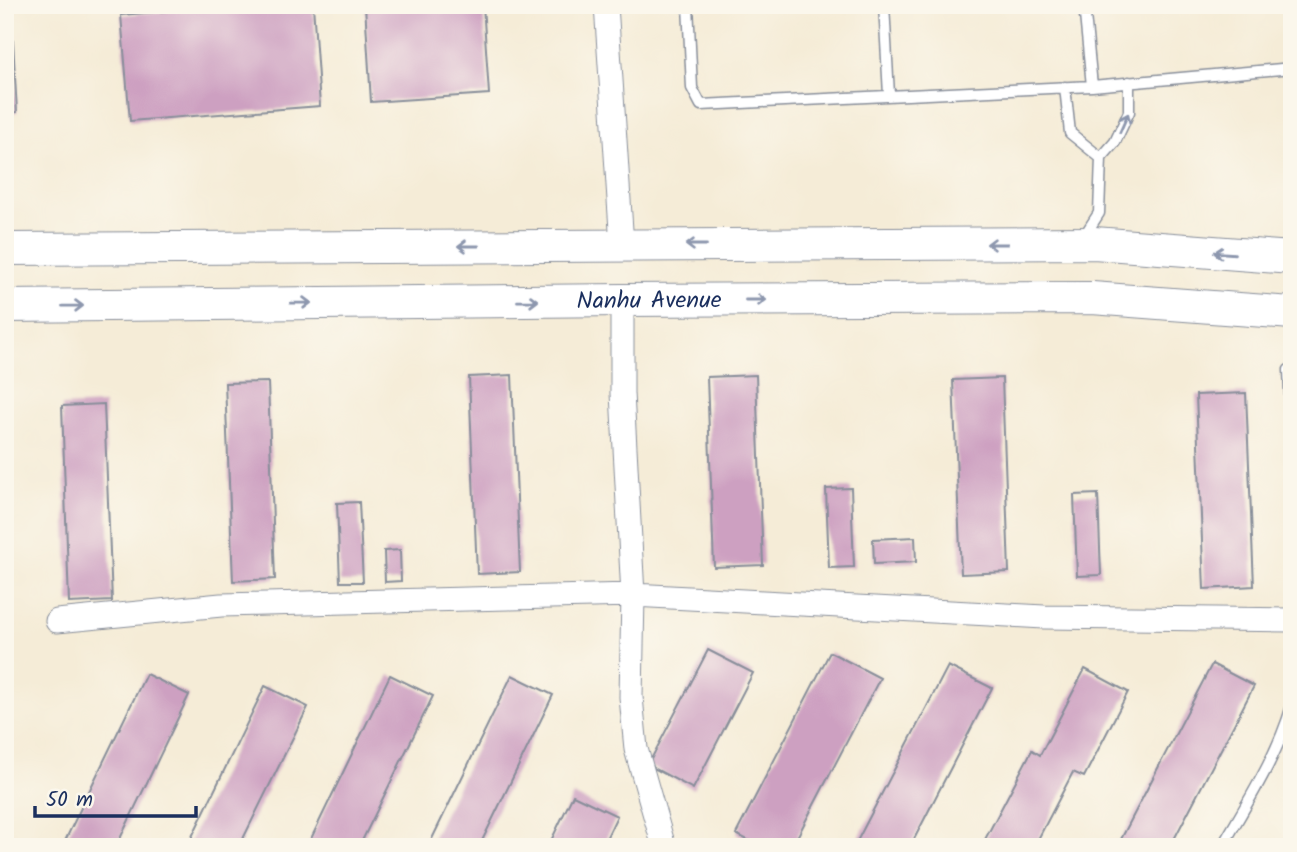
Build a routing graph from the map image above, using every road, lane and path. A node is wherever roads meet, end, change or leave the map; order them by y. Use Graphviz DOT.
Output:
graph roads {
  1 [pos="606,5"];
  2 [pos="688,5"];
  3 [pos="884,5"];
  4 [pos="1084,5"];
  5 [pos="1292,68"];
  6 [pos="1129,82"];
  7 [pos="1092,86"];
  8 [pos="1065,87"];
  9 [pos="888,95"];
  10 [pos="1101,158"];
  11 [pos="1080,243"];
  12 [pos="622,245"];
  13 [pos="5,249"];
  14 [pos="1292,258"];
  15 [pos="622,300"];
  16 [pos="5,306"];
  17 [pos="1292,313"];
  18 [pos="1289,370"];
  19 [pos="1292,440"];
  20 [pos="633,595"];
  21 [pos="1292,620"];
  22 [pos="57,621"];
  23 [pos="1292,706"];
  24 [pos="664,847"];
  25 [pos="1222,847"];
  1 -- 12 [label="street"];
  2 -- 9 [label="lane"];
  3 -- 9 [label="lane"];
  4 -- 7 [label="lane"];
  5 -- 6 [label="lane"];
  6 -- 7 [label="lane"];
  10 -- 6 [label="lane, one-way"];
  7 -- 8 [label="lane"];
  8 -- 9 [label="lane"];
  8 -- 10 [label="lane"];
  10 -- 11 [label="lane"];
  11 -- 12 [label="main road, one-way"];
  14 -- 11 [label="main road, one-way"];
  12 -- 13 [label="main road, one-way"];
  16 -- 15 [label="main road, Nanhu Avenue, one-way"];
  15 -- 17 [label="main road, Nanhu Avenue, one-way"];
  15 -- 20 [label="street"];
  18 -- 19 [label="lane"];
  20 -- 21 [label="street"];
  20 -- 22 [label="street"];
  20 -- 24 [label="street"];
  23 -- 25 [label="lane"];
}
